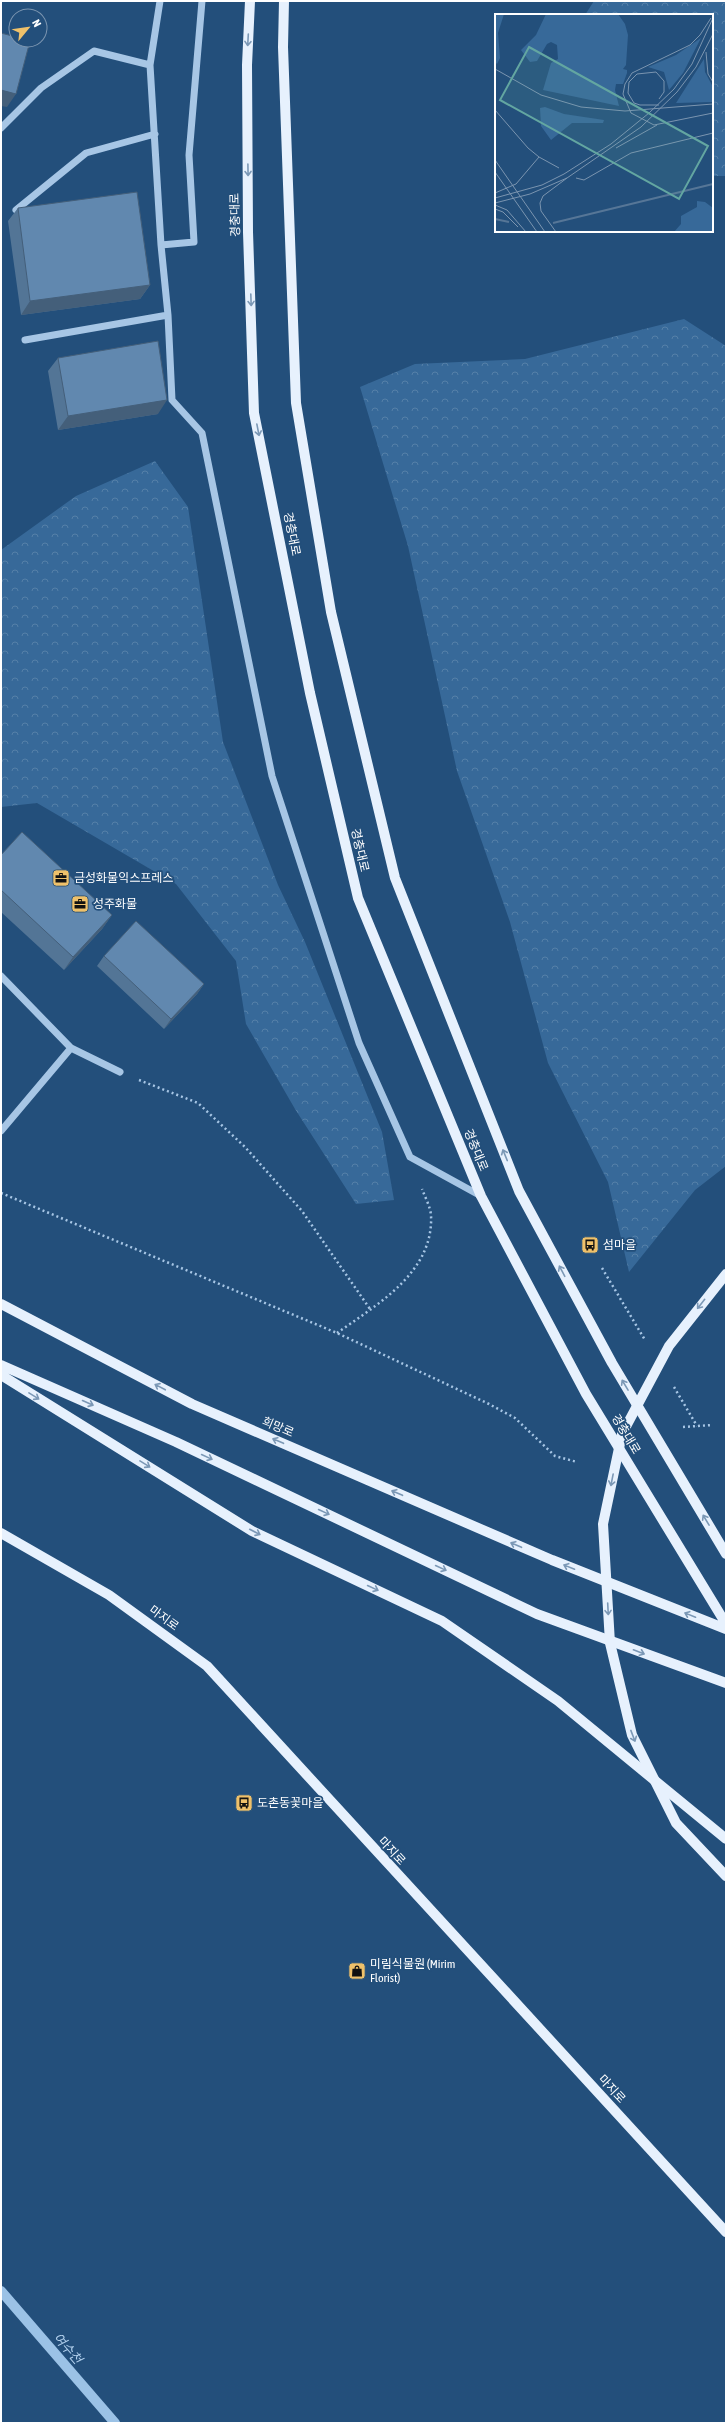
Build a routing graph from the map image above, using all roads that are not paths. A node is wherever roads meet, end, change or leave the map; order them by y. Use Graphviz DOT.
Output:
graph roads {
  1 [pos="160,1"];
  2 [pos="202,1"];
  3 [pos="250,1"];
  4 [pos="284,1"];
  5 [pos="150,65"];
  6 [pos="1,128"];
  7 [pos="155,134"];
  8 [pos="16,210"];
  9 [pos="161,245"];
  10 [pos="168,315"];
  11 [pos="25,340"];
  12 [pos="1,976"];
  13 [pos="71,1048"];
  14 [pos="120,1072"];
  15 [pos="1,1131"];
  16 [pos="481,1196"];
  17 [pos="726,1274"];
  18 [pos="1,1304"];
  19 [pos="1,1365"];
  20 [pos="1,1375"];
  21 [pos="1,1532"];
  22 [pos="726,1554"];
  23 [pos="726,1627"];
  24 [pos="726,1683"];
  25 [pos="726,1839"];
  26 [pos="726,1876"];
  27 [pos="726,2232"];
  1 -- 5 [label="lane"];
  2 -- 9 [label="lane"];
  3 -- 16 [label="main road, 경충대로, one-way"];
  22 -- 4 [label="main road, 경충대로, one-way"];
  5 -- 6 [label="lane"];
  5 -- 7 [label="lane"];
  7 -- 8 [label="lane"];
  7 -- 9 [label="lane"];
  9 -- 10 [label="lane"];
  10 -- 11 [label="lane"];
  10 -- 16 [label="lane"];
  12 -- 13 [label="lane"];
  13 -- 14 [label="lane"];
  13 -- 15 [label="lane"];
  16 -- 23 [label="main road, 경충대로"];
  17 -- 26 [label="main road, one-way, bridge"];
  23 -- 18 [label="main road, 희망로, one-way"];
  19 -- 24 [label="main road, one-way"];
  20 -- 25 [label="main road, one-way"];
  21 -- 27 [label="main road, 마지로"];
}
